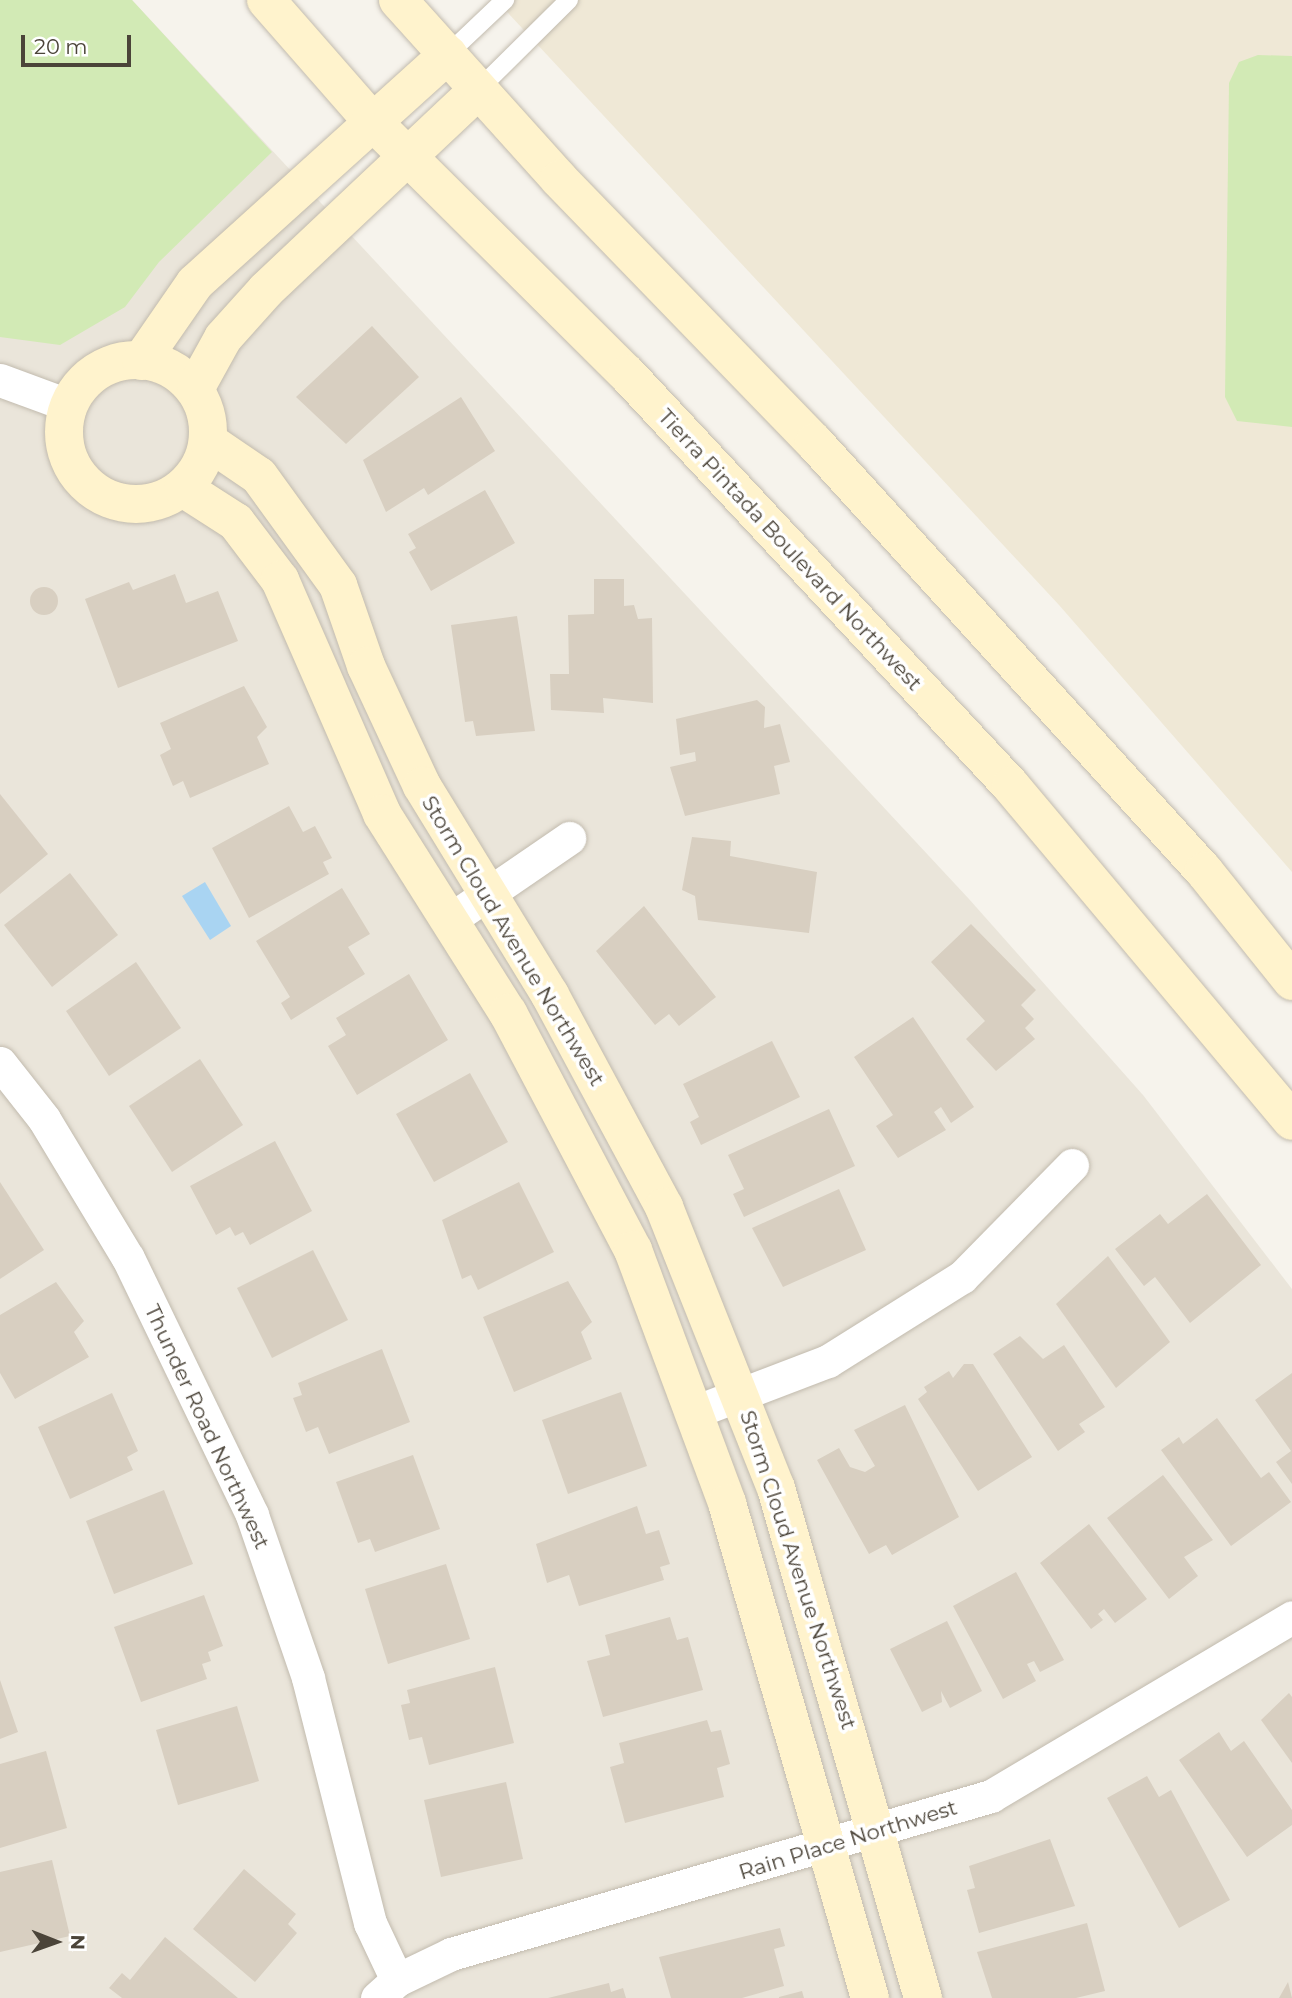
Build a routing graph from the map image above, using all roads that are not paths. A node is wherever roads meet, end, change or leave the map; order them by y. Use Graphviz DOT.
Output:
graph roads {
  1 [pos="266,0"];
  2 [pos="398,0"];
  3 [pos="505,0"];
  4 [pos="569,0"];
  5 [pos="448,54"];
  6 [pos="478,90"];
  7 [pos="371,120"];
  8 [pos="407,157"];
  9 [pos="141,361"];
  10 [pos="0,380"];
  11 [pos="196,387"];
  12 [pos="68,405"];
  13 [pos="209,442"];
  14 [pos="183,488"];
  15 [pos="569,838"];
  16 [pos="486,895"];
  17 [pos="448,920"];
  18 [pos="1292,981"];
  19 [pos="0,1063"];
  20 [pos="1292,1121"];
  21 [pos="1072,1165"];
  22 [pos="742,1395"];
  23 [pos="697,1411"];
  24 [pos="1292,1617"];
  25 [pos="879,1833"];
  26 [pos="828,1849"];
  27 [pos="387,1989"];
  28 [pos="870,1998"];
  29 [pos="923,1998"];
  1 -- 7 [label="street, Tierra Pintada Boulevard Northwest"];
  2 -- 5 [label="street"];
  3 -- 5 [label="lane"];
  4 -- 6 [label="lane"];
  5 -- 6 [label="street"];
  5 -- 7 [label="street"];
  6 -- 8 [label="street"];
  6 -- 18 [label="street"];
  7 -- 8 [label="street, Tierra Pintada Boulevard Northwest"];
  7 -- 9 [label="street"];
  8 -- 11 [label="street"];
  8 -- 20 [label="street, Tierra Pintada Boulevard Northwest"];
  9 -- 11 [label="street"];
  9 -- 12 [label="street"];
  10 -- 12 [label="street"];
  11 -- 13 [label="street"];
  12 -- 14 [label="street"];
  13 -- 14 [label="street"];
  13 -- 16 [label="street, Storm Cloud Avenue Northwest"];
  14 -- 17 [label="street, Storm Cloud Avenue Northwest"];
  15 -- 16 [label="street"];
  16 -- 17 [label="street"];
  16 -- 22 [label="street, Storm Cloud Avenue Northwest"];
  17 -- 23 [label="street, Storm Cloud Avenue Northwest"];
  19 -- 27 [label="street, Thunder Road Northwest"];
  21 -- 22 [label="street"];
  22 -- 23 [label="street"];
  22 -- 25 [label="street, Storm Cloud Avenue Northwest"];
  23 -- 26 [label="street, Storm Cloud Avenue Northwest"];
  24 -- 25 [label="street, Rain Place Northwest"];
  25 -- 26 [label="street, Rain Place Northwest"];
  25 -- 29 [label="street, Storm Cloud Avenue Northwest"];
  26 -- 27 [label="street, Rain Place Northwest"];
  26 -- 28 [label="street, Storm Cloud Avenue Northwest"];
}
